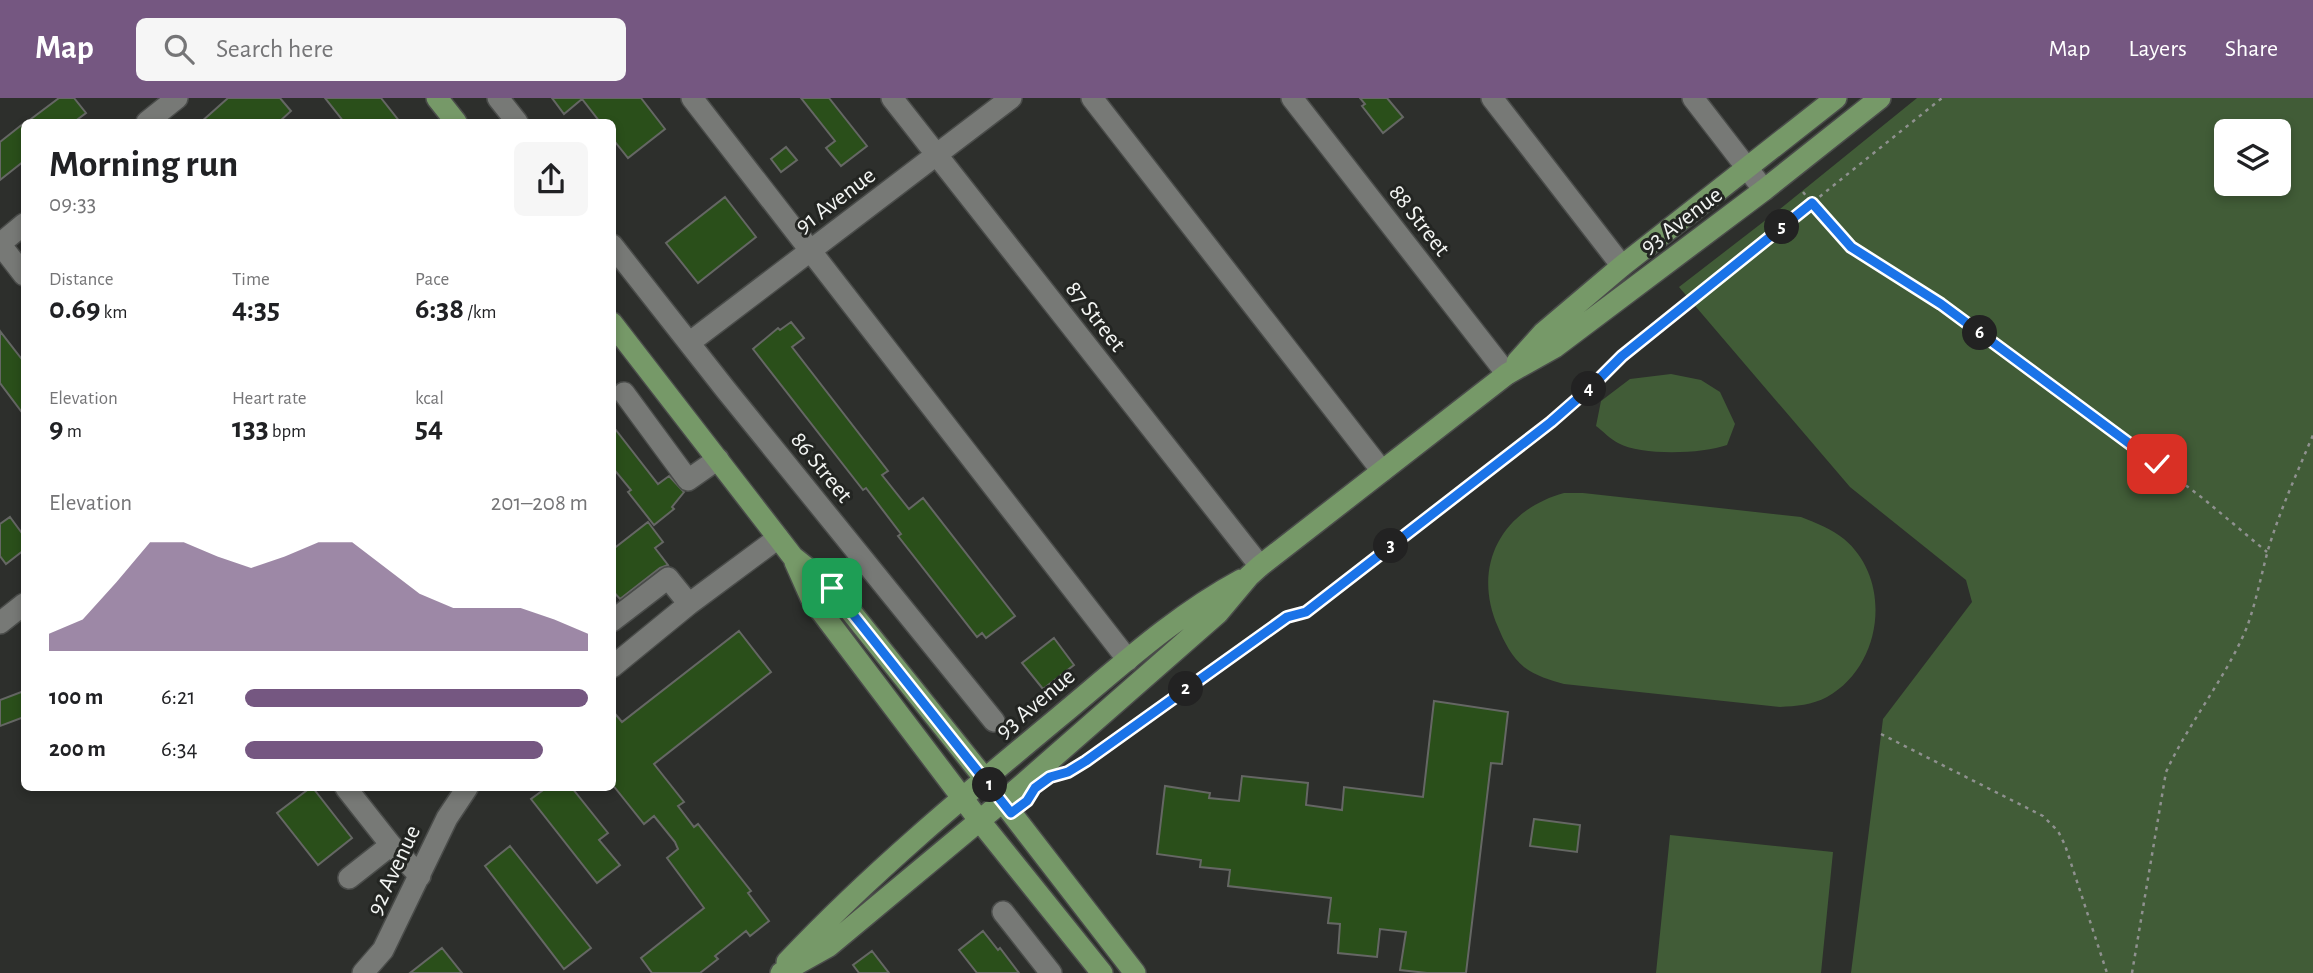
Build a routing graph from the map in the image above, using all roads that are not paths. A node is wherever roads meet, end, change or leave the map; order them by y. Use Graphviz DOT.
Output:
graph roads {
  1 [pos="177,98"];
  2 [pos="437,98"];
  3 [pos="498,98"];
  4 [pos="692,98"];
  5 [pos="892,98"];
  6 [pos="1011,98"];
  7 [pos="1093,98"];
  8 [pos="1292,98"];
  9 [pos="1492,98"];
  10 [pos="1693,98"];
  11 [pos="1836,98"];
  12 [pos="1880,98"];
  13 [pos="152,119"];
  14 [pos="454,119"];
  15 [pos="515,119"];
  16 [pos="937,155"];
  17 [pos="1746,167"];
  18 [pos="1764,190"];
  19 [pos="21,226"];
  20 [pos="0,244"];
  21 [pos="616,250"];
  22 [pos="811,251"];
  23 [pos="1622,266"];
  24 [pos="21,271"];
  25 [pos="616,328"];
  26 [pos="689,344"];
  27 [pos="650,372"];
  28 [pos="1507,374"];
  29 [pos="618,398"];
  30 [pos="718,459"];
  31 [pos="1382,471"];
  32 [pos="778,538"];
  33 [pos="793,557"];
  34 [pos="1254,571"];
  35 [pos="688,604"];
  36 [pos="21,606"];
  37 [pos="616,618"];
  38 [pos="0,623"];
  39 [pos="1128,660"];
  40 [pos="616,664"];
  41 [pos="994,721"];
  42 [pos="985,779"];
  43 [pos="355,791"];
  44 [pos="465,791"];
  45 [pos="962,798"];
  46 [pos="1002,802"];
  47 [pos="979,820"];
  48 [pos="391,845"];
  49 [pos="420,876"];
  50 [pos="349,878"];
  51 [pos="1003,912"];
  52 [pos="363,973"];
  53 [pos="779,973"];
  54 [pos="1051,973"];
  55 [pos="1102,973"];
  56 [pos="1135,973"];
  1 -- 13 [label="street"];
  2 -- 14 [label="main road"];
  3 -- 15 [label="street"];
  4 -- 22 [label="street"];
  5 -- 16 [label="street, 87 Street"];
  6 -- 16 [label="street, 91 Avenue"];
  7 -- 31 [label="street"];
  8 -- 28 [label="street, 88 Street"];
  9 -- 23 [label="street"];
  10 -- 17 [label="street"];
  11 -- 17 [label="main road, 93 Avenue"];
  12 -- 18 [label="main road, 93 Avenue"];
  16 -- 22 [label="street, 91 Avenue"];
  16 -- 34 [label="street, 87 Street"];
  17 -- 18 [label="street"];
  17 -- 23 [label="main road, 93 Avenue"];
  18 -- 28 [label="main road, 93 Avenue"];
  19 -- 20 [label="street"];
  20 -- 24 [label="street"];
  21 -- 26 [label="street, 86 Street"];
  22 -- 26 [label="street, 91 Avenue"];
  22 -- 39 [label="street"];
  23 -- 28 [label="main road, 93 Avenue"];
  25 -- 27 [label="main road"];
  26 -- 41 [label="street, 86 Street"];
  27 -- 29 [label="street"];
  27 -- 30 [label="main road"];
  28 -- 31 [label="main road, 93 Avenue"];
  29 -- 30 [label="street"];
  30 -- 32 [label="main road"];
  31 -- 34 [label="main road, 93 Avenue"];
  32 -- 33 [label="main road"];
  32 -- 35 [label="street"];
  33 -- 42 [label="main road"];
  33 -- 45 [label="main road"];
  34 -- 39 [label="main road, 93 Avenue"];
  34 -- 46 [label="main road, 93 Avenue"];
  35 -- 37 [label="street"];
  35 -- 40 [label="street"];
  36 -- 38 [label="street"];
  39 -- 42 [label="main road, 93 Avenue"];
  42 -- 45 [label="main road, 93 Avenue"];
  42 -- 46 [label="main road"];
  43 -- 48 [label="street"];
  44 -- 49 [label="street, 92 Avenue"];
  45 -- 47 [label="main road"];
  45 -- 53 [label="main road, 93 Avenue"];
  46 -- 47 [label="main road, 93 Avenue"];
  46 -- 56 [label="main road"];
  47 -- 53 [label="main road, 93 Avenue"];
  47 -- 55 [label="main road"];
  48 -- 49 [label="street"];
  48 -- 50 [label="street"];
  49 -- 52 [label="street, 92 Avenue"];
  51 -- 54 [label="street"];
}
